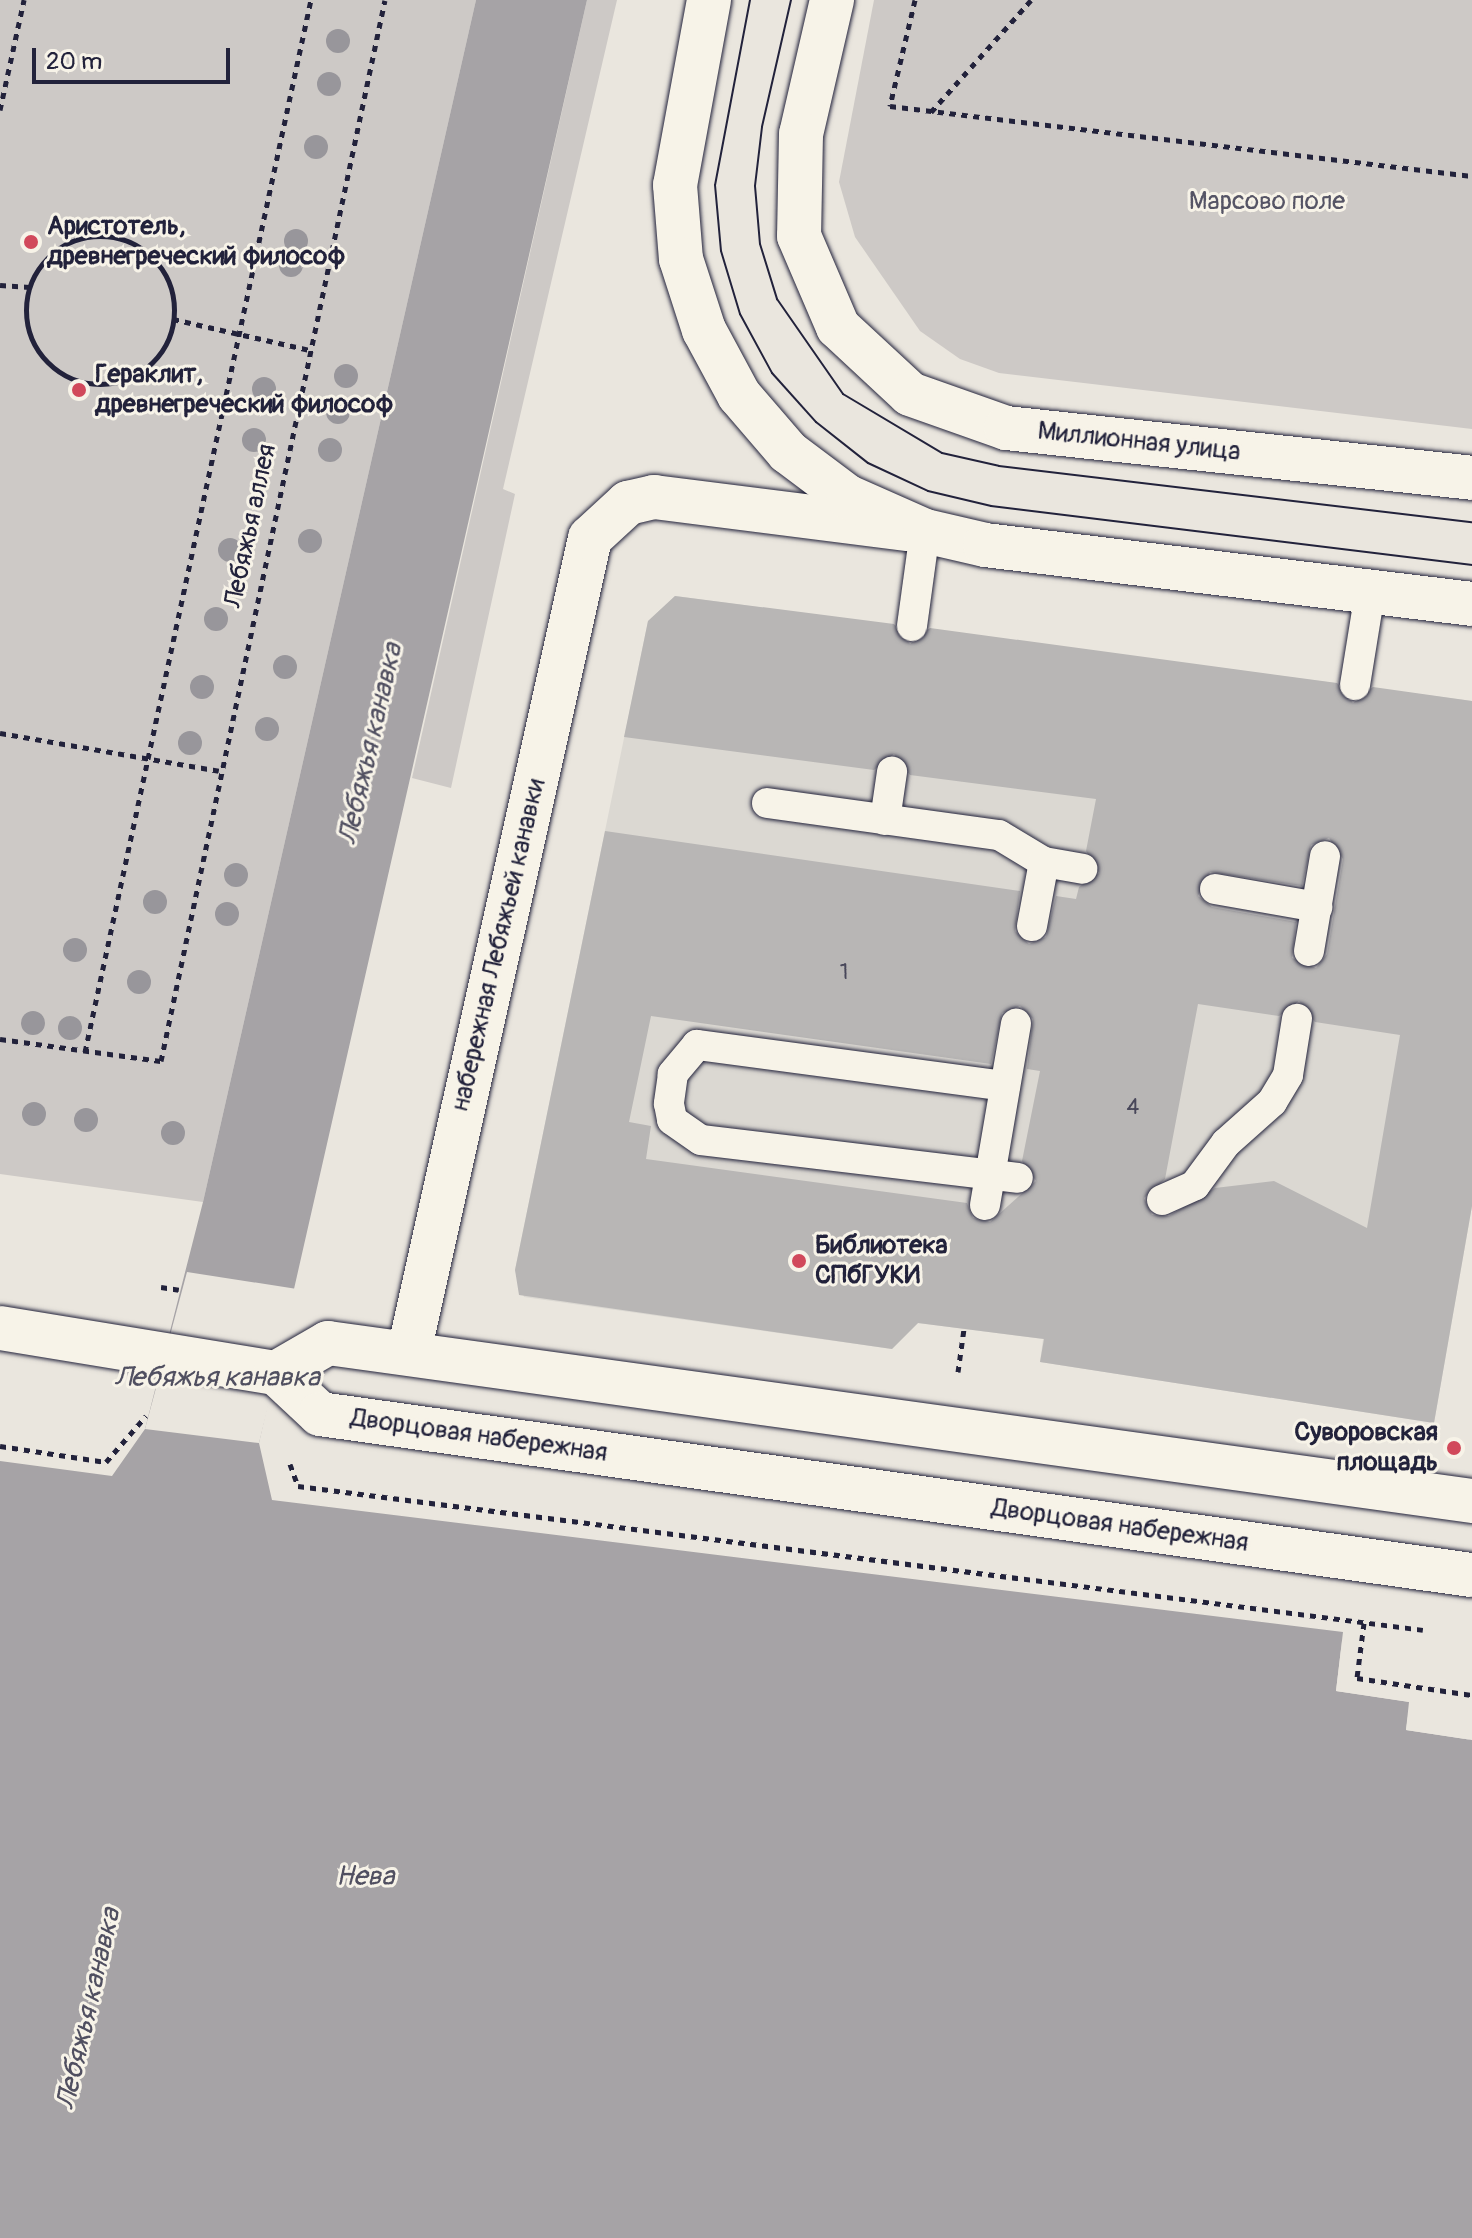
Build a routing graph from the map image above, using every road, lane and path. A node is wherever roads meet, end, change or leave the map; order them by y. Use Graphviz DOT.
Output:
graph roads {
  1 [pos="24,0"];
  2 [pos="311,0"];
  3 [pos="385,0"];
  4 [pos="709,0"];
  5 [pos="832,0"];
  6 [pos="915,0"];
  7 [pos="1031,0"];
  8 [pos="0,110"];
  9 [pos="931,112"];
  10 [pos="1472,176"];
  11 [pos="0,285"];
  12 [pos="30,287"];
  13 [pos="173,319"];
  14 [pos="238,335"];
  15 [pos="309,350"];
  16 [pos="1472,478"];
  17 [pos="925,531"];
  18 [pos="1370,592"];
  19 [pos="1472,604"];
  20 [pos="912,626"];
  21 [pos="1355,685"];
  22 [pos="0,733"];
  23 [pos="149,758"];
  24 [pos="219,771"];
  25 [pos="892,772"];
  26 [pos="767,803"];
  27 [pos="885,820"];
  28 [pos="1325,856"];
  29 [pos="1044,862"];
  30 [pos="1082,869"];
  31 [pos="1215,889"];
  32 [pos="1317,907"];
  33 [pos="1032,926"];
  34 [pos="1309,951"];
  35 [pos="1297,1019"];
  36 [pos="1016,1024"];
  37 [pos="0,1039"];
  38 [pos="85,1052"];
  39 [pos="1005,1086"];
  40 [pos="1004,1176"];
  41 [pos="1162,1200"];
  42 [pos="985,1205"];
  43 [pos="161,1287"];
  44 [pos="179,1290"];
  45 [pos="964,1329"];
  46 [pos="14,1334"];
  47 [pos="409,1352"];
  48 [pos="276,1373"];
  49 [pos="956,1385"];
  50 [pos="146,1416"];
  51 [pos="0,1446"];
  52 [pos="298,1486"];
  53 [pos="1472,1501"];
  54 [pos="1472,1575"];
  55 [pos="1364,1623"];
  56 [pos="1441,1632"];
  57 [pos="1472,1695"];
  1 -- 8 [label="path"];
  2 -- 14 [label="path"];
  3 -- 15 [label="path, Лебяжья аллея"];
  4 -- 17 [label="main road"];
  5 -- 16 [label="main road, Миллионная улица"];
  6 -- 9 [label="path"];
  7 -- 9 [label="path"];
  9 -- 10 [label="path"];
  11 -- 12 [label="path"];
  12 -- 13 [label="path"];
  12 -- 13 [label="path"];
  13 -- 14 [label="path"];
  14 -- 15 [label="path"];
  14 -- 23 [label="path"];
  15 -- 24 [label="path, Лебяжья аллея"];
  17 -- 18 [label="main road"];
  17 -- 20 [label="lane"];
  17 -- 47 [label="main road, набережная Лебяжьей канавки"];
  18 -- 19 [label="main road"];
  18 -- 21 [label="lane"];
  22 -- 23 [label="path"];
  23 -- 24 [label="path"];
  23 -- 38 [label="path"];
  24 -- 38 [label="path, Лебяжья аллея"];
  25 -- 27 [label="lane"];
  26 -- 27 [label="lane"];
  27 -- 29 [label="lane"];
  28 -- 32 [label="lane"];
  29 -- 30 [label="lane"];
  29 -- 33 [label="lane"];
  31 -- 32 [label="lane"];
  32 -- 34 [label="lane"];
  35 -- 41 [label="lane"];
  36 -- 39 [label="lane"];
  37 -- 38 [label="path"];
  39 -- 40 [label="lane"];
  39 -- 40 [label="lane"];
  40 -- 42 [label="lane"];
  43 -- 44 [label="path"];
  45 -- 49 [label="path"];
  46 -- 48 [label="main road"];
  47 -- 48 [label="main road"];
  47 -- 53 [label="main road"];
  48 -- 54 [label="main road, Дворцовая набережная"];
  50 -- 51 [label="path"];
  52 -- 55 [label="path"];
  55 -- 56 [label="path"];
  55 -- 57 [label="path"];
}
